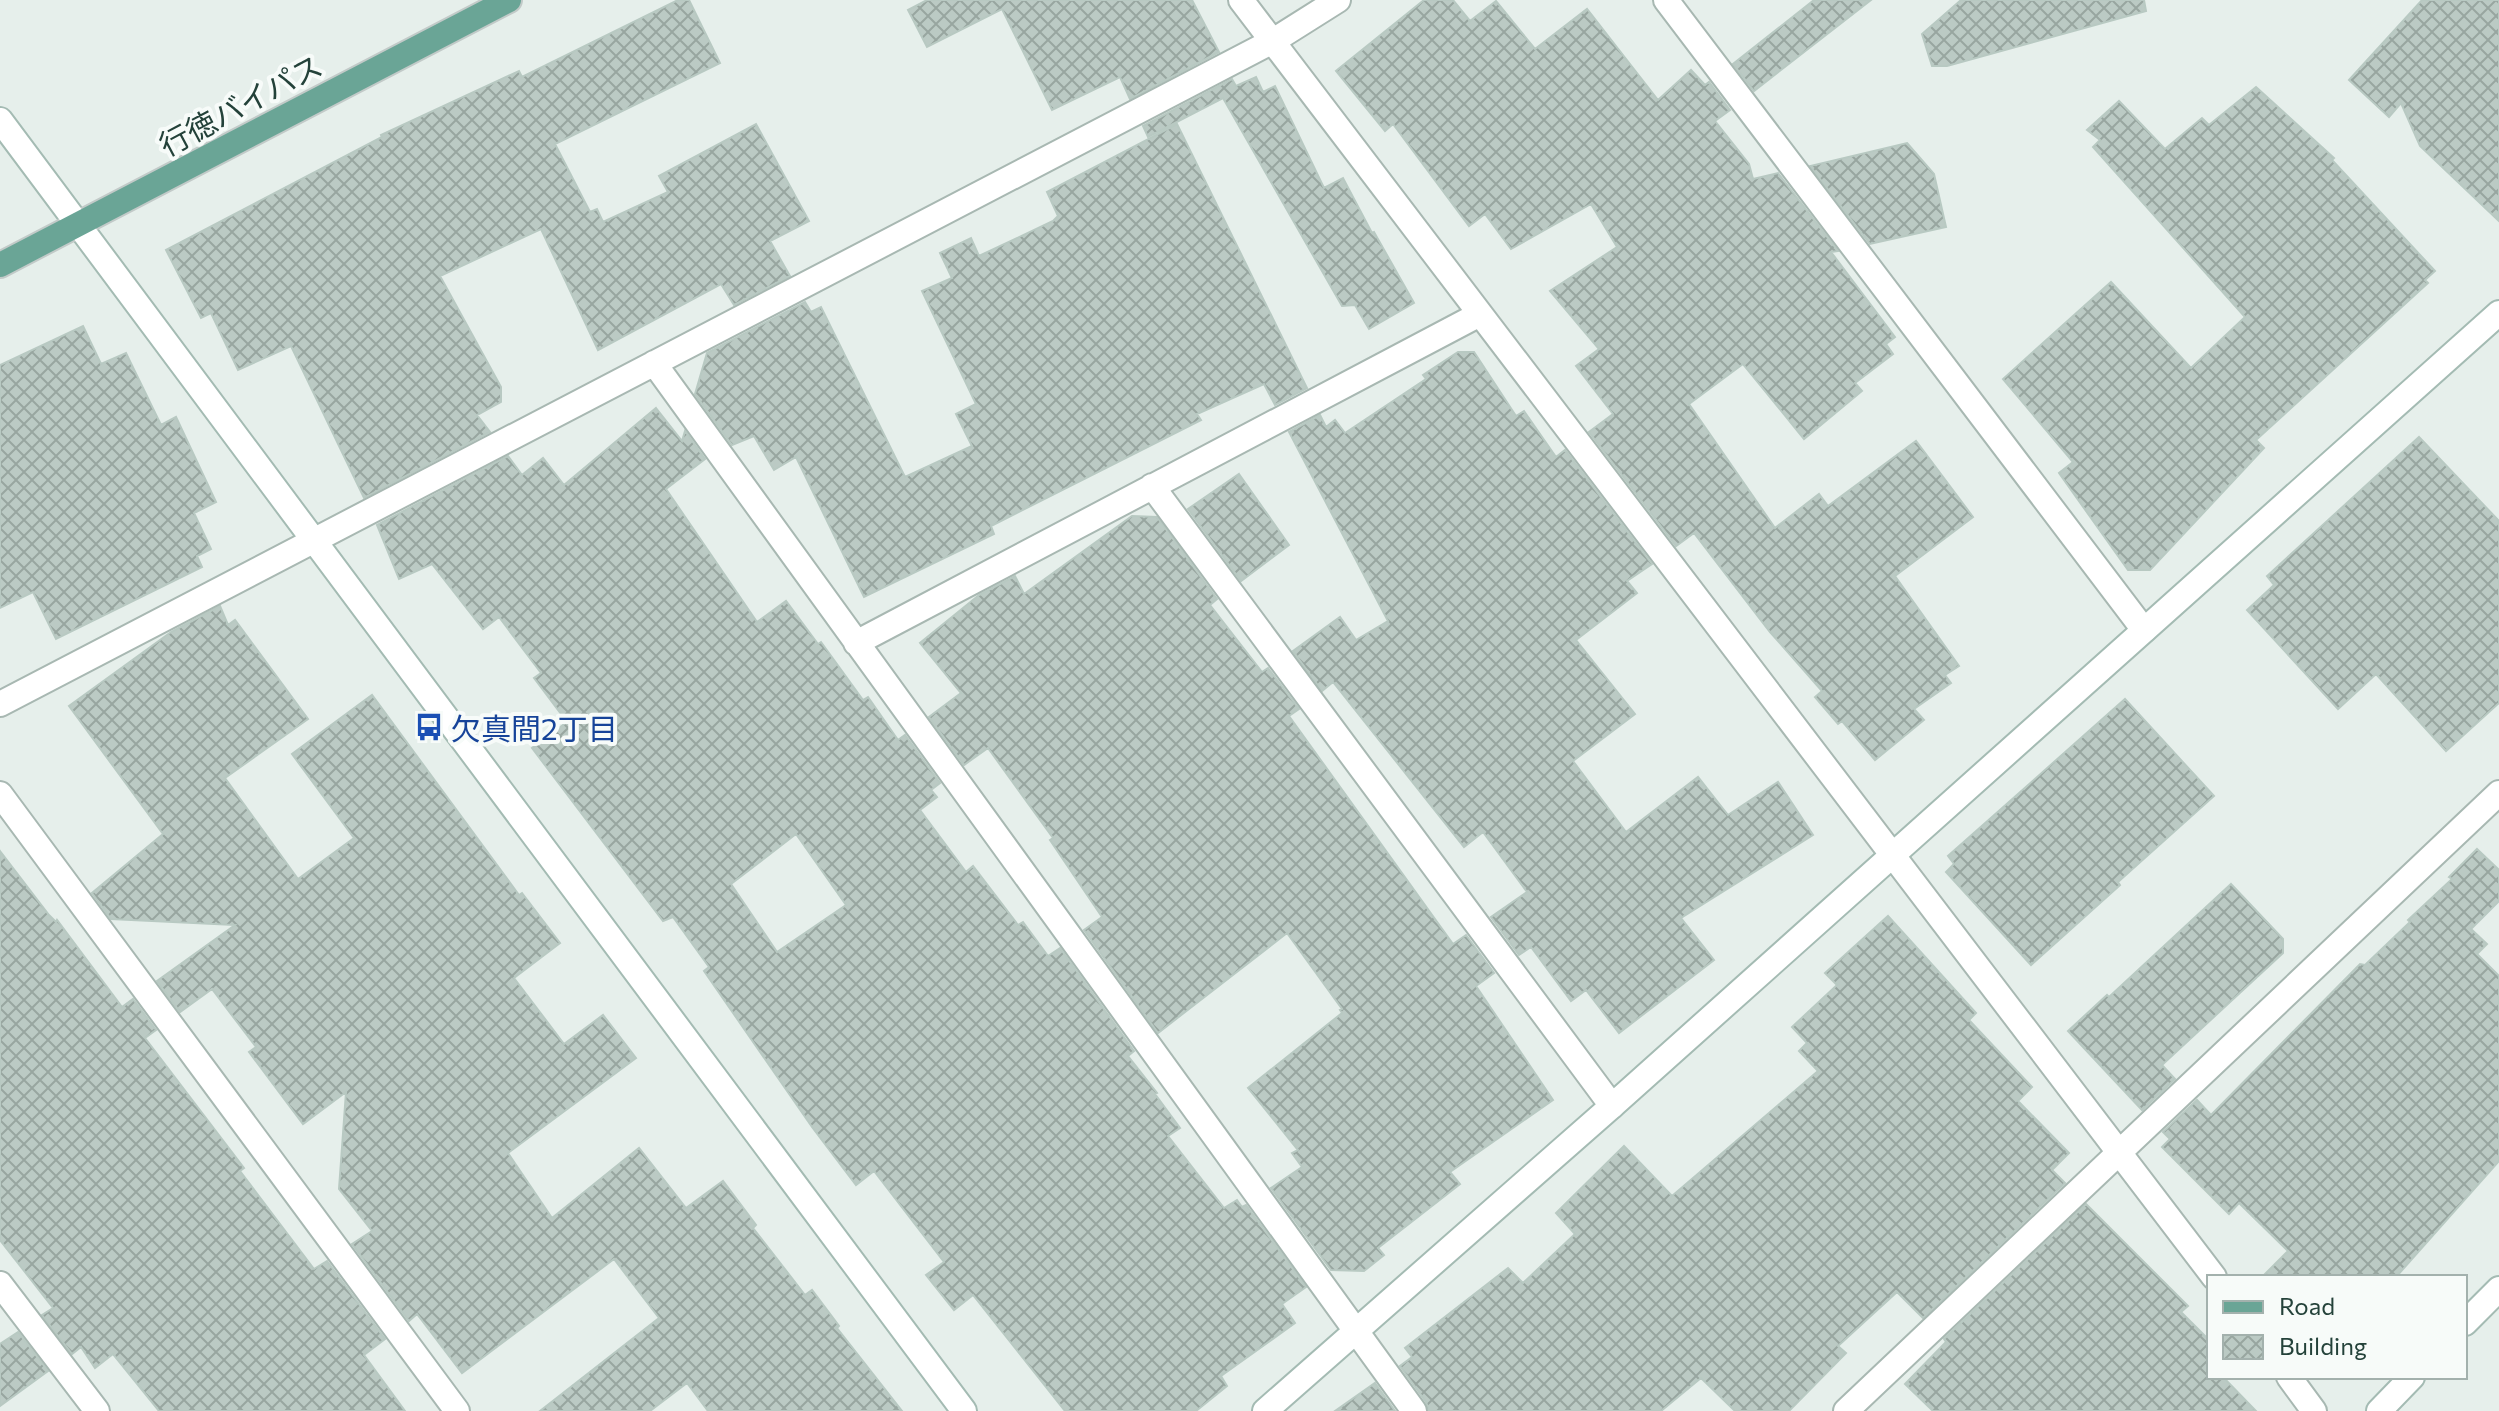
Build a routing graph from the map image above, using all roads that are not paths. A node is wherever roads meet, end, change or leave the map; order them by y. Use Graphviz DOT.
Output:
graph roads {
  1 [pos="509,0"];
  2 [pos="1241,0"];
  3 [pos="1338,0"];
  4 [pos="1666,0"];
  5 [pos="1273,41"];
  6 [pos="0,120"];
  7 [pos="78,224"];
  8 [pos="0,265"];
  9 [pos="2499,313"];
  10 [pos="1480,314"];
  11 [pos="654,363"];
  12 [pos="1152,486"];
  13 [pos="314,540"];
  14 [pos="2144,630"];
  15 [pos="856,643"];
  16 [pos="0,704"];
  17 [pos="2499,793"];
  18 [pos="0,794"];
  19 [pos="1892,855"];
  20 [pos="1612,1106"];
  21 [pos="2120,1151"];
  22 [pos="2213,1275"];
  23 [pos="0,1284"];
  24 [pos="2499,1289"];
  25 [pos="2467,1321"];
  26 [pos="1355,1331"];
  27 [pos="2290,1379"];
  28 [pos="2410,1379"];
  29 [pos="97,1411"];
  30 [pos="457,1411"];
  31 [pos="964,1411"];
  32 [pos="1265,1411"];
  33 [pos="1414,1411"];
  34 [pos="1846,1411"];
  35 [pos="2314,1411"];
  36 [pos="2379,1411"];
  1 -- 7 [label="main road, 行徳バイパス"];
  2 -- 5 [label="street"];
  3 -- 5 [label="street"];
  4 -- 14 [label="street"];
  5 -- 10 [label="street"];
  5 -- 11 [label="street"];
  6 -- 7 [label="street"];
  7 -- 8 [label="main road, 行徳バイパス"];
  7 -- 13 [label="street"];
  9 -- 14 [label="street"];
  10 -- 12 [label="street"];
  10 -- 19 [label="street"];
  11 -- 13 [label="street"];
  11 -- 15 [label="street"];
  12 -- 15 [label="street"];
  12 -- 20 [label="street"];
  13 -- 16 [label="street"];
  13 -- 31 [label="street"];
  14 -- 19 [label="street"];
  15 -- 26 [label="street"];
  17 -- 21 [label="street"];
  18 -- 30 [label="street"];
  19 -- 20 [label="street"];
  19 -- 21 [label="street"];
  20 -- 26 [label="street"];
  21 -- 22 [label="street"];
  21 -- 34 [label="street"];
  23 -- 29 [label="street"];
  24 -- 25 [label="street"];
  26 -- 32 [label="street"];
  26 -- 33 [label="street"];
  27 -- 35 [label="street"];
  28 -- 36 [label="street"];
}
